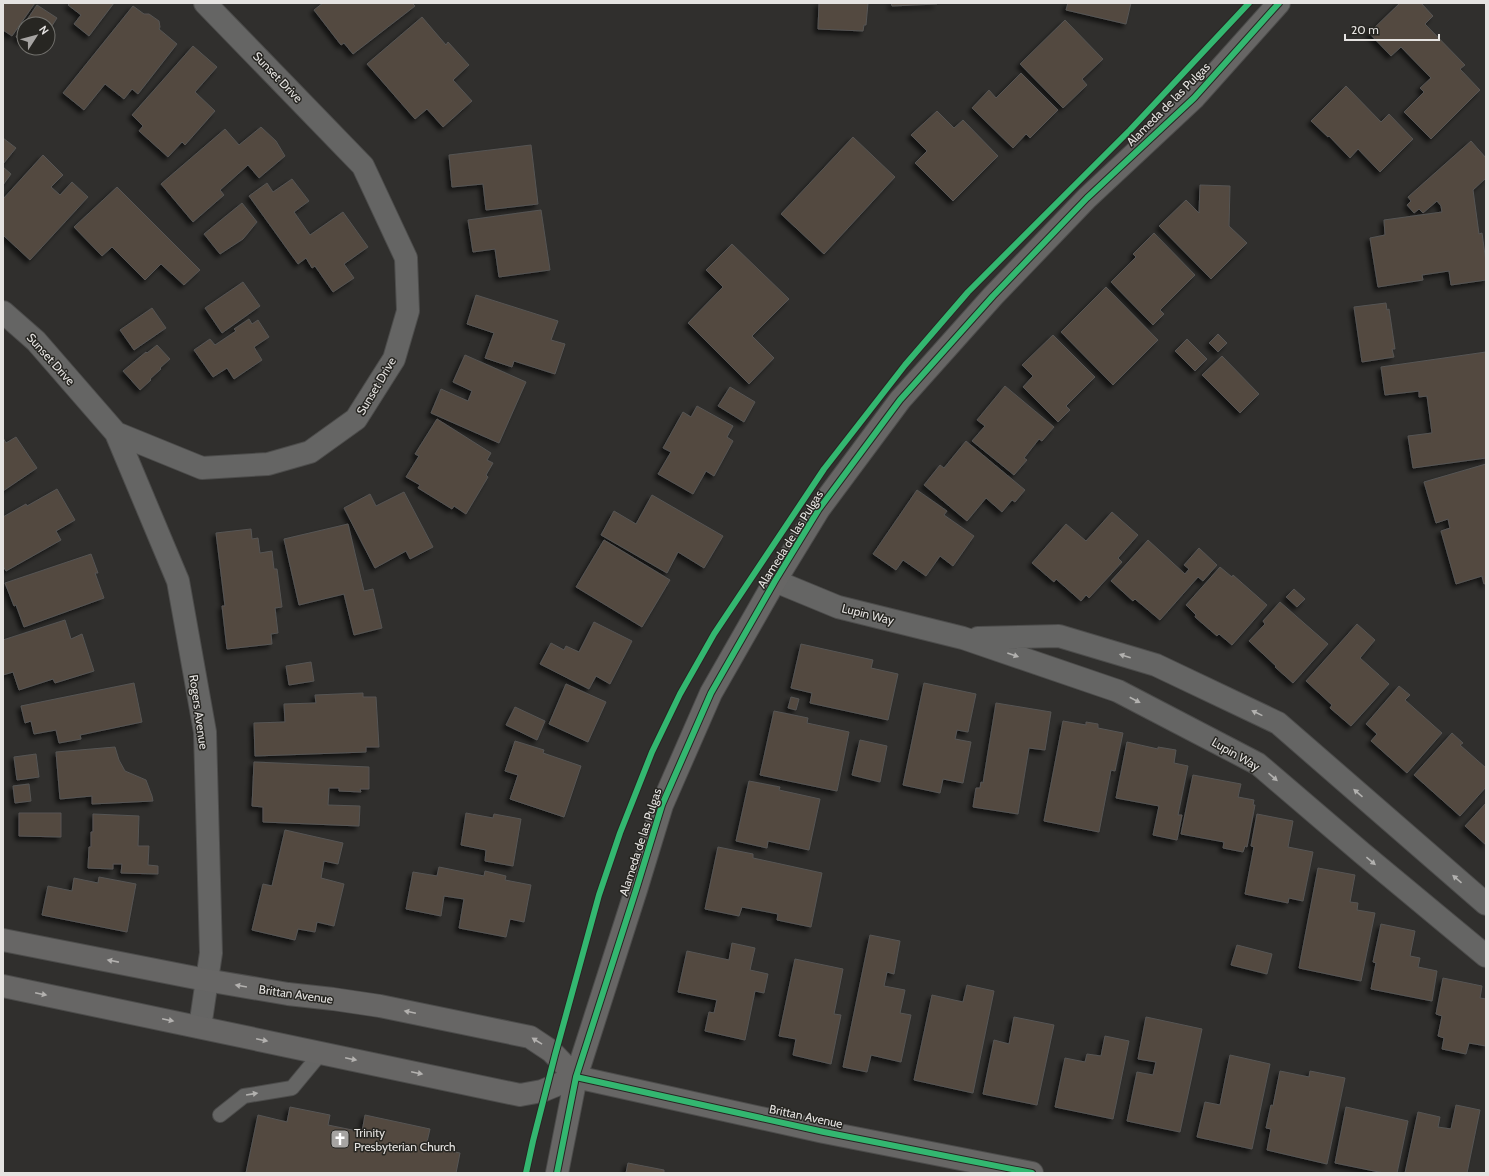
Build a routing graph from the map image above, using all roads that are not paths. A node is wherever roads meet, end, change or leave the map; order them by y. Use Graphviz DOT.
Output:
graph roads {
  1 [pos="205,3"];
  2 [pos="1279,3"];
  3 [pos="3,312"];
  4 [pos="116,433"];
  5 [pos="775,581"];
  6 [pos="963,638"];
  7 [pos="1486,904"];
  8 [pos="3,940"];
  9 [pos="1486,956"];
  10 [pos="206,980"];
  11 [pos="3,986"];
  12 [pos="200,1027"];
  13 [pos="321,1053"];
  14 [pos="576,1077"];
  15 [pos="220,1115"];
  16 [pos="557,1173"];
  17 [pos="1032,1173"];
  1 -- 4 [label="street, Sunset Drive"];
  2 -- 5 [label="main road, Alameda de las Pulgas"];
  3 -- 4 [label="street, Sunset Drive"];
  4 -- 10 [label="street, Rogers Avenue"];
  5 -- 6 [label="street, Lupin Way"];
  5 -- 14 [label="main road, Alameda de las Pulgas"];
  7 -- 6 [label="street, Lupin Way, one-way"];
  6 -- 9 [label="street, Lupin Way, one-way"];
  10 -- 8 [label="main road, Brittan Avenue, one-way"];
  10 -- 12 [label="street, Rogers Avenue"];
  14 -- 10 [label="main road, Brittan Avenue, one-way"];
  11 -- 12 [label="main road, one-way"];
  12 -- 13 [label="main road, one-way"];
  13 -- 14 [label="main road, one-way"];
  15 -- 13 [label="lane, one-way"];
  14 -- 16 [label="main road, Alameda de las Pulgas"];
  14 -- 17 [label="main road, Brittan Avenue"];
}
